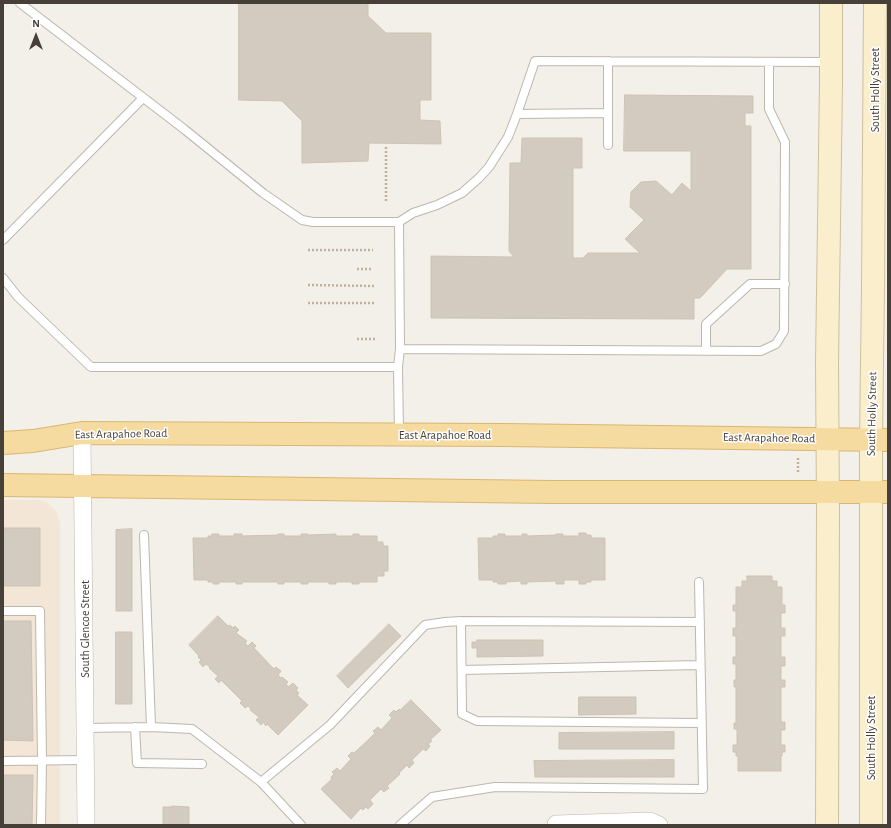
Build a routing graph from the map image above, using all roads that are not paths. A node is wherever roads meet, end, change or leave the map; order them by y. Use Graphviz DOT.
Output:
graph roads {
  1 [pos="20,3"];
  2 [pos="831,3"];
  3 [pos="875,3"];
  4 [pos="608,61"];
  5 [pos="770,62"];
  6 [pos="831,62"];
  7 [pos="143,98"];
  8 [pos="608,113"];
  9 [pos="517,114"];
  10 [pos="608,145"];
  11 [pos="399,222"];
  12 [pos="3,240"];
  13 [pos="3,278"];
  14 [pos="785,284"];
  15 [pos="400,348"];
  16 [pos="706,351"];
  17 [pos="398,367"];
  18 [pos="82,433"];
  19 [pos="399,434"];
  20 [pos="827,438"];
  21 [pos="879,440"];
  22 [pos="3,443"];
  23 [pos="3,485"];
  24 [pos="83,485"];
  25 [pos="828,492"];
  26 [pos="880,492"];
  27 [pos="144,535"];
  28 [pos="699,582"];
  29 [pos="3,611"];
  30 [pos="461,621"];
  31 [pos="700,622"];
  32 [pos="700,665"];
  33 [pos="462,670"];
  34 [pos="701,723"];
  35 [pos="151,726"];
  36 [pos="134,727"];
  37 [pos="85,728"];
  38 [pos="42,760"];
  39 [pos="85,760"];
  40 [pos="3,761"];
  41 [pos="202,764"];
  42 [pos="261,782"];
  43 [pos="556,824"];
  44 [pos="41,825"];
  45 [pos="86,825"];
  46 [pos="300,825"];
  47 [pos="400,825"];
  48 [pos="659,825"];
  49 [pos="827,825"];
  50 [pos="871,825"];
  1 -- 7 [label="lane"];
  2 -- 6 [label="main road"];
  3 -- 21 [label="main road, South Holly Street"];
  4 -- 5 [label="lane"];
  4 -- 8 [label="lane"];
  4 -- 9 [label="lane"];
  5 -- 6 [label="lane"];
  5 -- 14 [label="lane"];
  6 -- 20 [label="main road"];
  7 -- 11 [label="lane"];
  7 -- 12 [label="lane"];
  8 -- 9 [label="lane"];
  8 -- 10 [label="lane"];
  9 -- 11 [label="lane"];
  11 -- 15 [label="lane"];
  13 -- 17 [label="lane"];
  14 -- 16 [label="lane"];
  14 -- 16 [label="lane"];
  15 -- 16 [label="lane"];
  15 -- 17 [label="lane"];
  17 -- 19 [label="lane"];
  18 -- 19 [label="main road, East Arapahoe Road"];
  18 -- 22 [label="main road, East Arapahoe Road"];
  18 -- 24 [label="street, South Glencoe Street"];
  19 -- 20 [label="main road, East Arapahoe Road"];
  20 -- 21 [label="main road, East Arapahoe Road"];
  20 -- 25 [label="main road"];
  21 -- 26 [label="main road, South Holly Street"];
  23 -- 24 [label="main road"];
  24 -- 25 [label="main road"];
  24 -- 37 [label="street, South Glencoe Street"];
  25 -- 26 [label="main road"];
  25 -- 49 [label="main road"];
  26 -- 50 [label="main road, South Holly Street"];
  27 -- 35 [label="lane"];
  28 -- 31 [label="lane"];
  29 -- 38 [label="lane"];
  30 -- 31 [label="lane"];
  30 -- 33 [label="lane"];
  30 -- 42 [label="lane"];
  31 -- 32 [label="lane"];
  32 -- 33 [label="lane"];
  32 -- 34 [label="lane"];
  33 -- 34 [label="lane"];
  34 -- 47 [label="lane"];
  35 -- 36 [label="lane"];
  35 -- 42 [label="lane"];
  36 -- 37 [label="lane"];
  36 -- 41 [label="lane"];
  37 -- 39 [label="street, South Glencoe Street"];
  38 -- 39 [label="lane"];
  38 -- 40 [label="lane"];
  38 -- 44 [label="lane"];
  39 -- 45 [label="street, South Glencoe Street"];
  42 -- 46 [label="lane"];
  43 -- 48 [label="street"];
}
